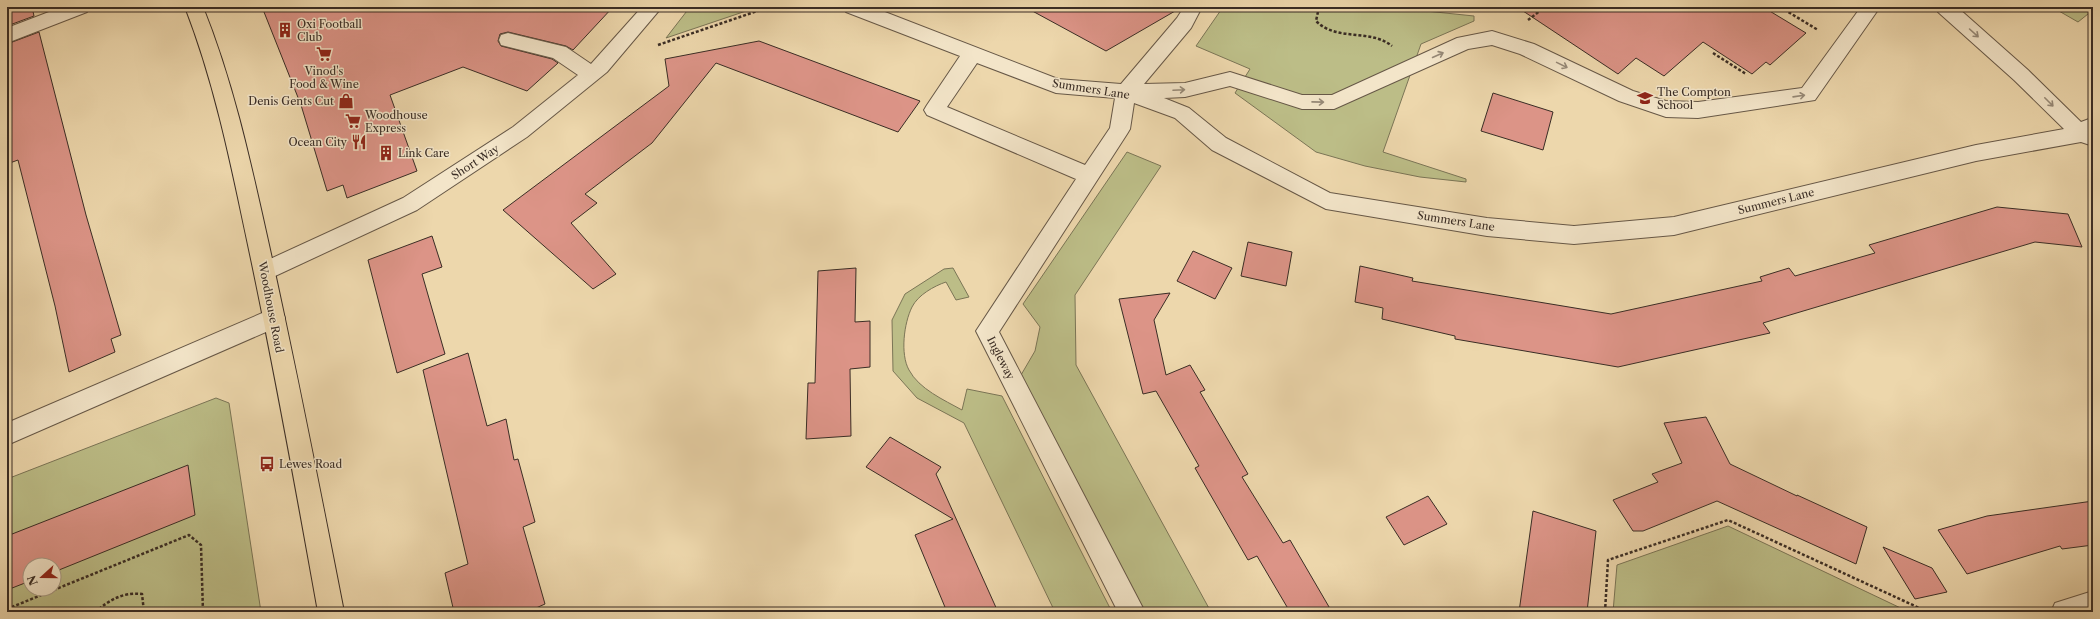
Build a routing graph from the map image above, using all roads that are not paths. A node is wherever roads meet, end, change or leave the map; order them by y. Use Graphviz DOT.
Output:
graph roads {
  1 [pos="80,7"];
  2 [pos="194,7"];
  3 [pos="653,7"];
  4 [pos="853,7"];
  5 [pos="1193,7"];
  6 [pos="1872,7"];
  7 [pos="1945,7"];
  8 [pos="7,36"];
  9 [pos="508,40"];
  10 [pos="973,53"];
  11 [pos="591,74"];
  12 [pos="1126,92"];
  13 [pos="2089,132"];
  14 [pos="1089,176"];
  15 [pos="265,271"];
  16 [pos="274,318"];
  17 [pos="7,434"];
  18 [pos="2093,604"];
  19 [pos="331,612"];
  20 [pos="1132,612"];
  21 [pos="2064,612"];
  1 -- 8 [label="street"];
  2 -- 15 [label="main road, Woodhouse Road"];
  3 -- 11 [label="street, Short Way"];
  4 -- 10 [label="street, Summers Lane"];
  5 -- 12 [label="street"];
  12 -- 6 [label="street, one-way"];
  7 -- 13 [label="street, one-way"];
  9 -- 11 [label="street"];
  10 -- 12 [label="street, Summers Lane"];
  10 -- 14 [label="street"];
  11 -- 15 [label="street, Short Way"];
  12 -- 13 [label="street, Summers Lane"];
  12 -- 14 [label="street, Ingleway"];
  14 -- 20 [label="street, Ingleway"];
  15 -- 16 [label="main road, Woodhouse Road"];
  16 -- 17 [label="street"];
  16 -- 19 [label="main road, Woodhouse Road"];
  18 -- 21 [label="street"];
}
